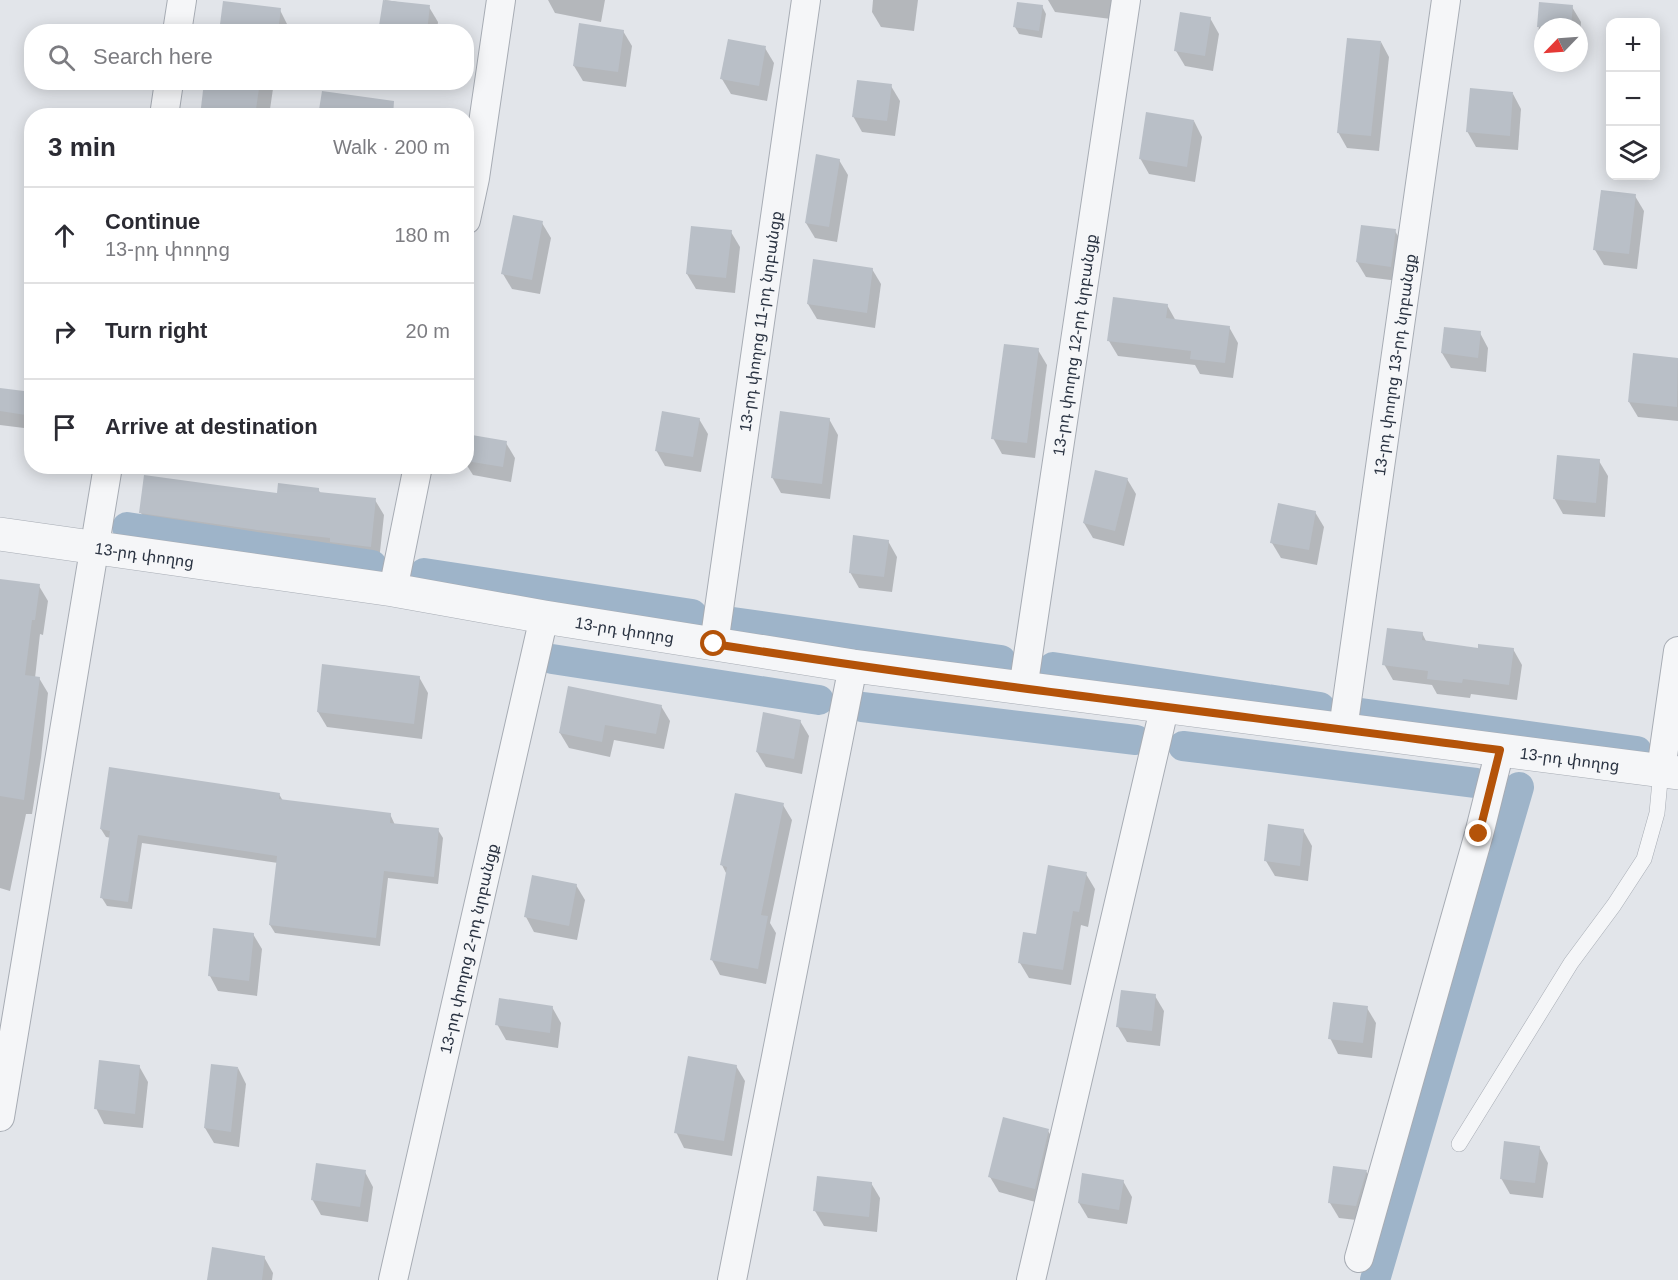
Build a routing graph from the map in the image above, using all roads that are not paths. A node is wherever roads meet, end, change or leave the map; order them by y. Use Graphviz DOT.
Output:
graph roads {
  1 [pos="182,0"];
  2 [pos="501,0"];
  3 [pos="806,0"];
  4 [pos="1126,0"];
  5 [pos="1446,0"];
  6 [pos="178,24"];
  7 [pos="168,90"];
  8 [pos="165,108"];
  9 [pos="474,183"];
  10 [pos="107,474"];
  11 [pos="416,474"];
  12 [pos="0,534"];
  13 [pos="96,547"];
  14 [pos="393,590"];
  15 [pos="544,617"];
  16 [pos="714,644"];
  17 [pos="1678,651"];
  18 [pos="853,666"];
  19 [pos="1023,689"];
  20 [pos="1165,705"];
  21 [pos="1343,729"];
  22 [pos="1500,750"];
  23 [pos="1670,772"];
  24 [pos="0,1118"];
  25 [pos="1459,1144"];
  26 [pos="1359,1258"];
  27 [pos="393,1280"];
  28 [pos="732,1280"];
  29 [pos="1031,1280"];
  1 -- 6 [label="street"];
  2 -- 9 [label="street"];
  3 -- 16 [label="street, 13-րդ փողոց 11-րդ նրբանցք"];
  4 -- 19 [label="street, 13-րդ փողոց 12-րդ նրբանցք"];
  5 -- 21 [label="street, 13-րդ փողոց 13-րդ նրբանցք"];
  7 -- 8 [label="street"];
  10 -- 13 [label="street"];
  11 -- 14 [label="street"];
  12 -- 13 [label="street, 13-րդ փողոց"];
  13 -- 14 [label="street, 13-րդ փողոց"];
  13 -- 24 [label="street"];
  14 -- 15 [label="street, 13-րդ փողոց"];
  15 -- 16 [label="street, 13-րդ փողոց"];
  15 -- 27 [label="street, 13-րդ փողոց 2-րդ նրբանցք"];
  16 -- 18 [label="street, 13-րդ փողոց"];
  17 -- 23 [label="street"];
  18 -- 19 [label="street, 13-րդ փողոց"];
  18 -- 28 [label="street"];
  19 -- 20 [label="street, 13-րդ փողոց"];
  20 -- 21 [label="street, 13-րդ փողոց"];
  20 -- 29 [label="street"];
  21 -- 22 [label="street, 13-րդ փողոց"];
  22 -- 23 [label="street, 13-րդ փողոց"];
  22 -- 26 [label="street"];
  23 -- 25 [label="lane"];
}
